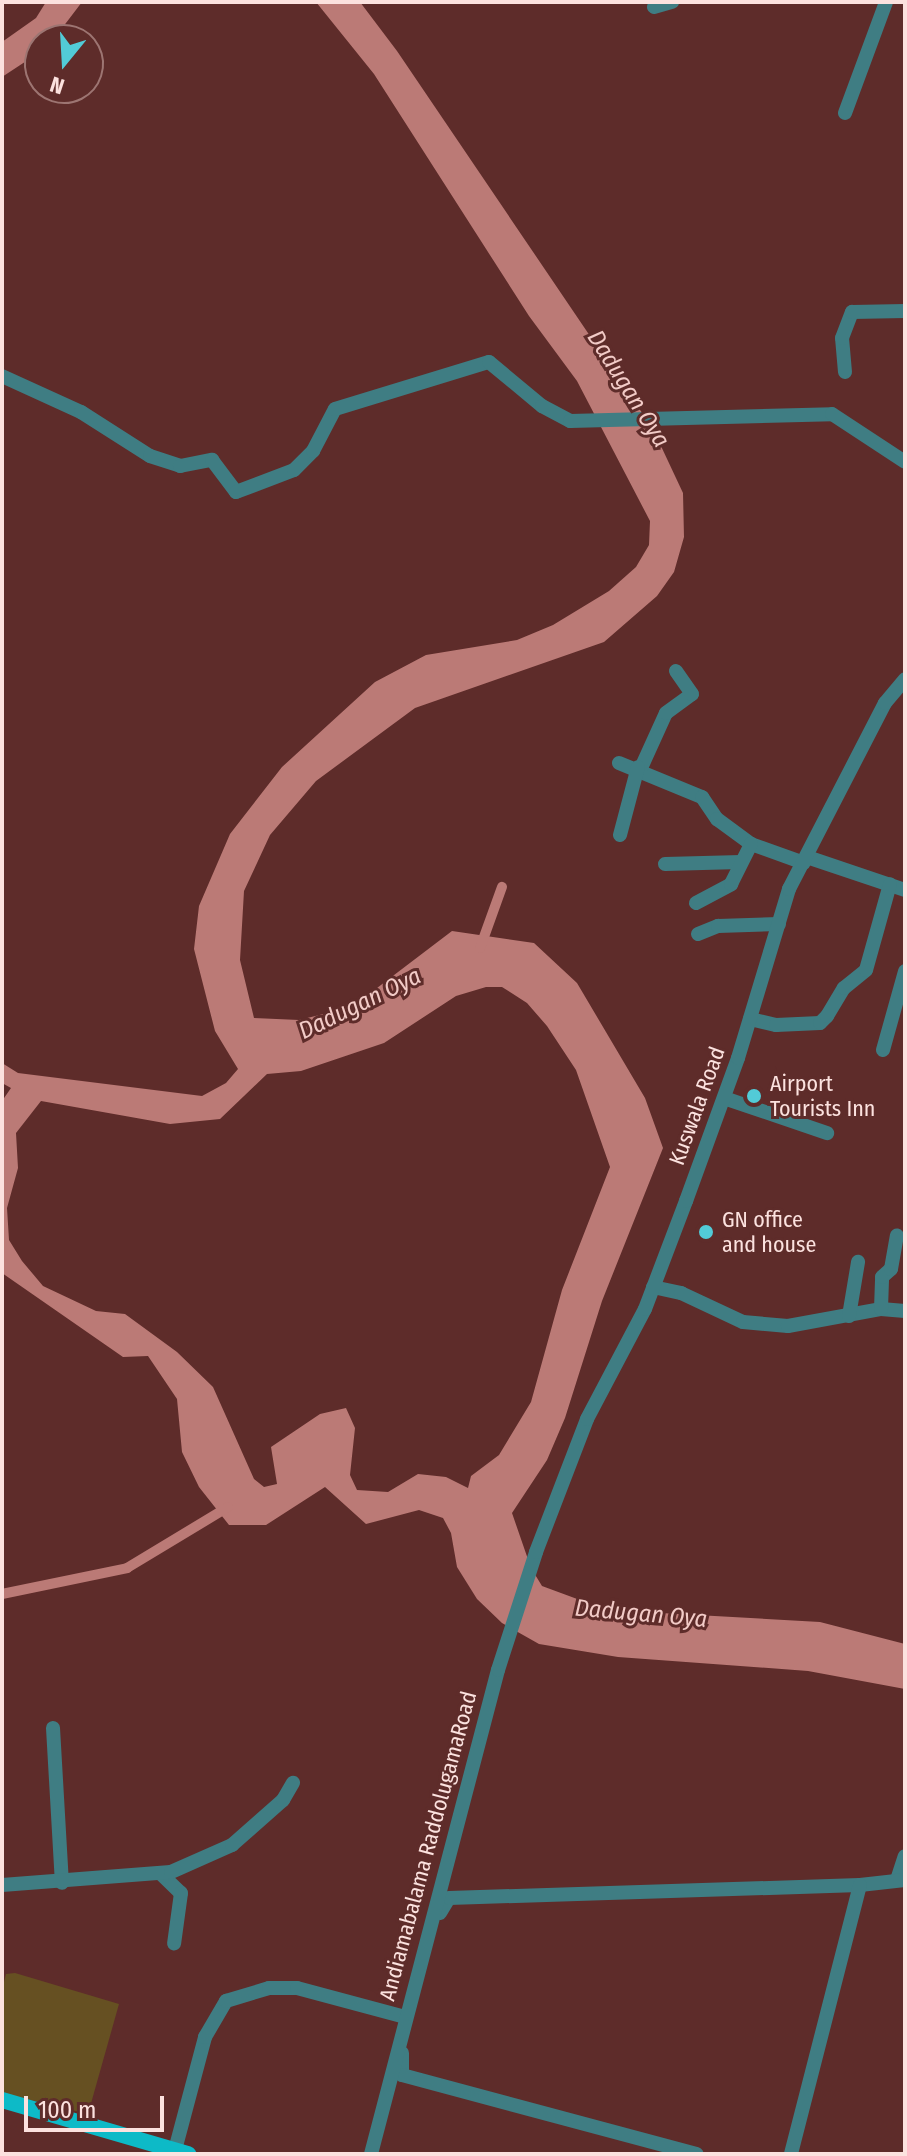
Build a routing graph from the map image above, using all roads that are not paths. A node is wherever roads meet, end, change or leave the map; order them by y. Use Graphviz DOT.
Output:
graph roads {
  1 [pos="672,2"];
  2 [pos="886,2"];
  3 [pos="654,7"];
  4 [pos="845,113"];
  5 [pos="905,311"];
  6 [pos="845,372"];
  7 [pos="2,376"];
  8 [pos="905,462"];
  9 [pos="676,671"];
  10 [pos="905,679"];
  11 [pos="619,763"];
  12 [pos="639,768"];
  13 [pos="620,835"];
  14 [pos="751,844"];
  15 [pos="805,860"];
  16 [pos="741,862"];
  17 [pos="665,864"];
  18 [pos="900,886"];
  19 [pos="696,903"];
  20 [pos="779,924"];
  21 [pos="698,934"];
  22 [pos="905,971"];
  23 [pos="901,995"];
  24 [pos="750,1019"];
  25 [pos="883,1050"];
  26 [pos="724,1098"];
  27 [pos="827,1133"];
  28 [pos="897,1236"];
  29 [pos="858,1262"];
  30 [pos="653,1287"];
  31 [pos="881,1309"];
  32 [pos="905,1311"];
  33 [pos="849,1316"];
  34 [pos="536,1552"];
  35 [pos="53,1728"];
  36 [pos="293,1783"];
  37 [pos="905,1856"];
  38 [pos="160,1873"];
  39 [pos="901,1880"];
  40 [pos="62,1883"];
  41 [pos="2,1885"];
  42 [pos="860,1885"];
  43 [pos="174,1944"];
  44 [pos="405,2017"];
  45 [pos="2,2100"];
  46 [pos="182,2152"];
  47 [pos="371,2154"];
  48 [pos="697,2154"];
  49 [pos="791,2154"];
  1 -- 3 [label="street"];
  2 -- 4 [label="street"];
  5 -- 6 [label="street"];
  7 -- 8 [label="street"];
  9 -- 12 [label="street"];
  10 -- 15 [label="street, Kuswala Road"];
  11 -- 12 [label="street"];
  12 -- 13 [label="street"];
  12 -- 14 [label="street"];
  14 -- 15 [label="street"];
  14 -- 16 [label="street"];
  15 -- 18 [label="street"];
  15 -- 20 [label="street, Kuswala Road"];
  16 -- 17 [label="street"];
  16 -- 19 [label="street"];
  18 -- 24 [label="street"];
  20 -- 21 [label="street"];
  20 -- 24 [label="street, Kuswala Road"];
  22 -- 23 [label="street"];
  23 -- 25 [label="street"];
  24 -- 26 [label="street, Kuswala Road"];
  26 -- 27 [label="street"];
  26 -- 30 [label="street, Kuswala Road"];
  28 -- 31 [label="street"];
  29 -- 33 [label="street"];
  30 -- 33 [label="street"];
  30 -- 34 [label="street, Kuswala Road"];
  31 -- 32 [label="street"];
  31 -- 33 [label="street"];
  34 -- 44 [label="street, Andiamabalama RaddolugamaRoad"];
  35 -- 40 [label="street"];
  36 -- 38 [label="street"];
  37 -- 39 [label="street"];
  38 -- 40 [label="street"];
  38 -- 43 [label="street"];
  39 -- 42 [label="street"];
  40 -- 41 [label="street"];
  42 -- 48 [label="street"];
  42 -- 49 [label="street"];
  44 -- 46 [label="street"];
  44 -- 47 [label="street, Andiamabalama RaddolugamaRoad"];
  45 -- 46 [label="main road"];
}
